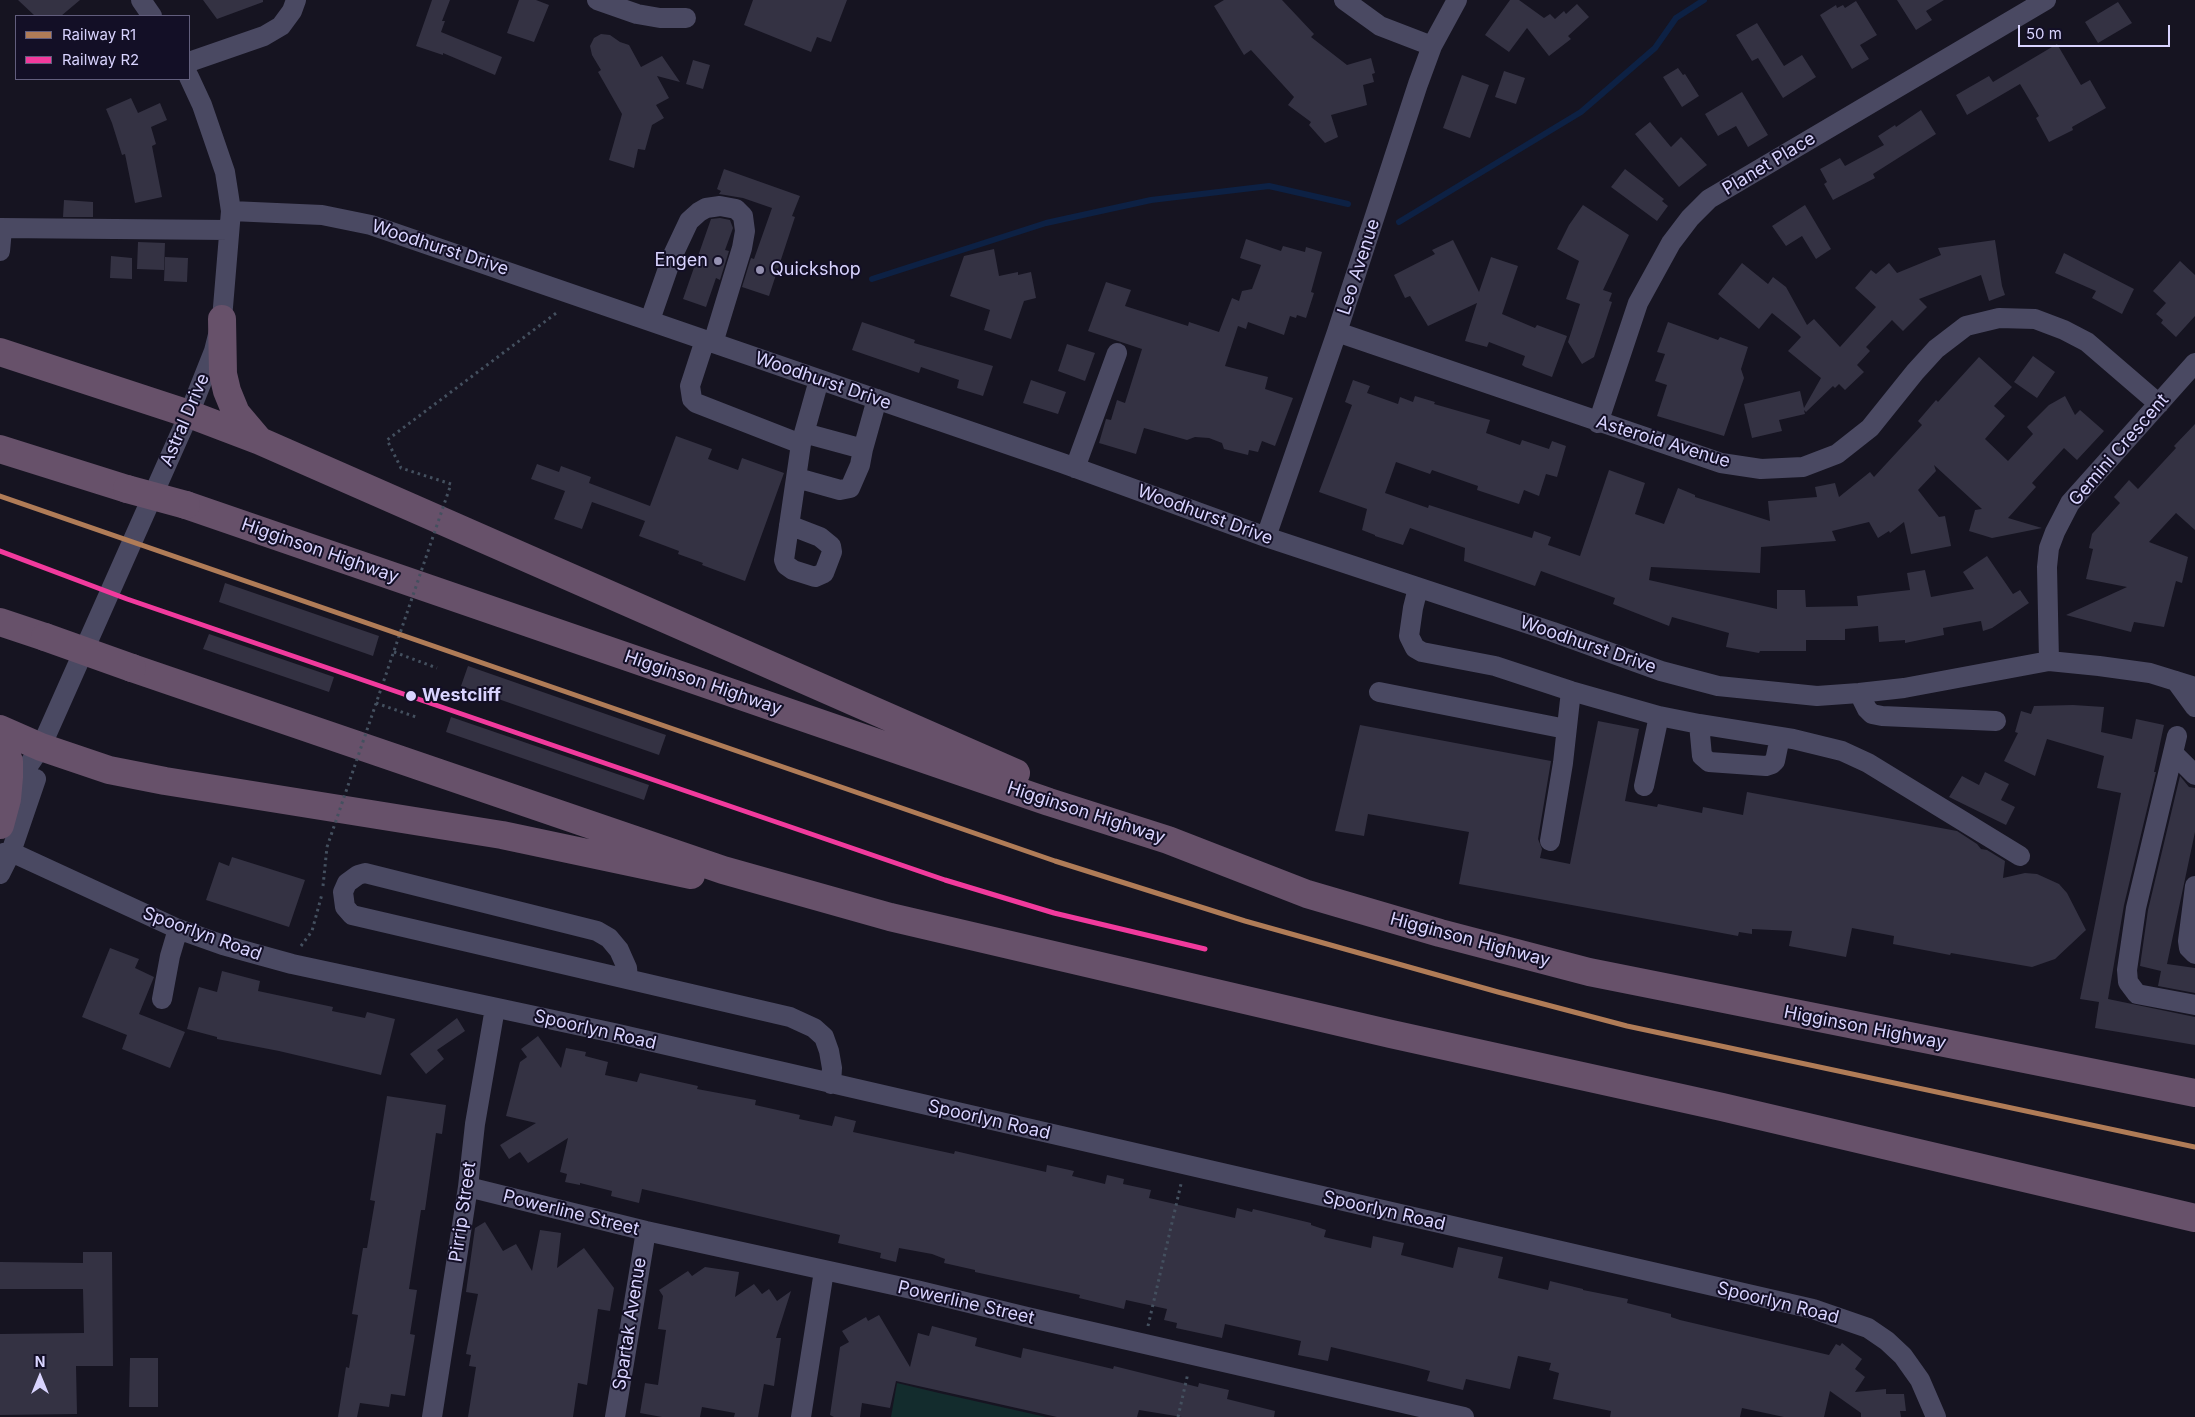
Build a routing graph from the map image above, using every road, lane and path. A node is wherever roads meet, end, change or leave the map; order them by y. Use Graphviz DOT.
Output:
graph roads {
  1 [pos="141,0"];
  2 [pos="296,0"];
  3 [pos="597,0"];
  4 [pos="1344,0"];
  5 [pos="1457,0"];
  6 [pos="2046,0"];
  7 [pos="151,15"];
  8 [pos="686,18"];
  9 [pos="1432,46"];
  10 [pos="190,62"];
  11 [pos="190,79"];
  12 [pos="230,221"];
  13 [pos="1,229"];
  14 [pos="0,251"];
  15 [pos="595,300"];
  16 [pos="222,319"];
  17 [pos="650,320"];
  18 [pos="1337,332"];
  19 [pos="709,342"];
  20 [pos="0,352"];
  21 [pos="1117,353"];
  22 [pos="2195,363"];
  23 [pos="819,380"];
  24 [pos="877,399"];
  25 [pos="2159,404"];
  26 [pos="189,414"];
  27 [pos="1598,422"];
  28 [pos="803,438"];
  29 [pos="260,442"];
  30 [pos="0,449"];
  31 [pos="863,449"];
  32 [pos="1075,468"];
  33 [pos="797,478"];
  34 [pos="789,525"];
  35 [pos="1266,537"];
  36 [pos="1418,588"];
  37 [pos="0,622"];
  38 [pos="394,652"];
  39 [pos="2049,662"];
  40 [pos="437,668"];
  41 [pos="2186,684"];
  42 [pos="1571,691"];
  43 [pos="1379,692"];
  44 [pos="1858,693"];
  45 [pos="376,703"];
  46 [pos="2195,707"];
  47 [pos="1659,716"];
  48 [pos="416,717"];
  49 [pos="1996,721"];
  50 [pos="1699,724"];
  51 [pos="0,729"];
  52 [pos="1566,729"];
  53 [pos="1780,737"];
  54 [pos="0,742"];
  55 [pos="41,747"];
  56 [pos="2195,775"];
  57 [pos="1644,786"];
  58 [pos="0,825"];
  59 [pos="0,831"];
  60 [pos="1168,840"];
  61 [pos="1550,841"];
  62 [pos="5,854"];
  63 [pos="2020,856"];
  64 [pos="0,874"];
  65 [pos="2195,886"];
  66 [pos="890,917"];
  67 [pos="178,929"];
  68 [pos="2195,954"];
  69 [pos="292,964"];
  70 [pos="628,979"];
  71 [pos="162,999"];
  72 [pos="2195,1005"];
  73 [pos="495,1008"];
  74 [pos="831,1084"];
  75 [pos="2195,1093"];
  76 [pos="1185,1165"];
  77 [pos="468,1187"];
  78 [pos="2195,1218"];
  79 [pos="646,1231"];
  80 [pos="824,1271"];
  81 [pos="1144,1344"];
  82 [pos="1192,1355"];
  83 [pos="432,1417"];
  84 [pos="614,1417"];
  85 [pos="801,1417"];
  86 [pos="1178,1417"];
  87 [pos="1464,1417"];
  88 [pos="1936,1417"];
  1 -- 7 [label="street"];
  2 -- 10 [label="street"];
  3 -- 8 [label="street"];
  4 -- 9 [label="street"];
  5 -- 9 [label="street, Leo Avenue"];
  6 -- 27 [label="street, Planet Place"];
  9 -- 18 [label="street, Leo Avenue"];
  11 -- 12 [label="street, Astral Drive"];
  12 -- 13 [label="street, Woodhurst Drive"];
  12 -- 15 [label="street, Woodhurst Drive"];
  12 -- 16 [label="street, Astral Drive"];
  13 -- 14 [label="street"];
  15 -- 17 [label="street, Woodhurst Drive"];
  15 -- 38 [label="path, bridge"];
  16 -- 26 [label="street, Astral Drive"];
  16 -- 29 [label="highway"];
  17 -- 19 [label="street, Woodhurst Drive"];
  17 -- 19 [label="street"];
  18 -- 27 [label="street, Asteroid Avenue"];
  18 -- 35 [label="street, Leo Avenue"];
  19 -- 23 [label="street, Woodhurst Drive"];
  19 -- 28 [label="street"];
  20 -- 26 [label="highway"];
  21 -- 32 [label="street"];
  22 -- 25 [label="street, Gemini Crescent"];
  23 -- 24 [label="street, Woodhurst Drive"];
  23 -- 28 [label="street"];
  24 -- 31 [label="street"];
  24 -- 32 [label="street, Woodhurst Drive"];
  25 -- 27 [label="street, Asteroid Avenue"];
  25 -- 39 [label="street, Gemini Crescent"];
  26 -- 29 [label="highway"];
  26 -- 55 [label="street, Astral Drive"];
  28 -- 31 [label="street"];
  28 -- 33 [label="street"];
  29 -- 60 [label="highway"];
  30 -- 60 [label="highway, Higginson Highway, bridge"];
  31 -- 33 [label="street"];
  32 -- 35 [label="street, Woodhurst Drive"];
  33 -- 34 [label="street"];
  35 -- 36 [label="street, Woodhurst Drive"];
  36 -- 42 [label="street"];
  36 -- 44 [label="street, Woodhurst Drive"];
  37 -- 66 [label="highway, bridge"];
  38 -- 40 [label="path"];
  38 -- 45 [label="path, bridge"];
  39 -- 41 [label="street, Woodhurst Drive"];
  39 -- 44 [label="street, Woodhurst Drive"];
  41 -- 46 [label="street"];
  42 -- 47 [label="street"];
  42 -- 52 [label="street"];
  43 -- 52 [label="street"];
  44 -- 49 [label="street"];
  45 -- 48 [label="path"];
  45 -- 69 [label="path, bridge"];
  47 -- 50 [label="street"];
  47 -- 57 [label="street"];
  50 -- 53 [label="street"];
  50 -- 53 [label="street"];
  51 -- 55 [label="highway"];
  52 -- 61 [label="street"];
  53 -- 63 [label="street"];
  54 -- 58 [label="highway"];
  55 -- 59 [label="street"];
  55 -- 62 [label="street"];
  55 -- 66 [label="highway"];
  56 -- 72 [label="street"];
  60 -- 75 [label="highway, Higginson Highway"];
  62 -- 64 [label="street"];
  62 -- 67 [label="street, Spoorlyn Road"];
  65 -- 68 [label="street"];
  66 -- 78 [label="highway"];
  67 -- 69 [label="street, Spoorlyn Road"];
  67 -- 71 [label="street"];
  69 -- 73 [label="street, Spoorlyn Road"];
  70 -- 70 [label="street"];
  70 -- 74 [label="street"];
  73 -- 74 [label="street, Spoorlyn Road"];
  73 -- 77 [label="street, Pirrip Street"];
  74 -- 76 [label="street, Spoorlyn Road"];
  76 -- 81 [label="path"];
  76 -- 88 [label="street, Spoorlyn Road"];
  77 -- 79 [label="street, Powerline Street"];
  77 -- 83 [label="street, Pirrip Street"];
  79 -- 80 [label="street, Powerline Street"];
  79 -- 84 [label="street, Spartak Avenue"];
  80 -- 81 [label="street, Powerline Street"];
  80 -- 85 [label="street"];
  81 -- 82 [label="street, Powerline Street"];
  82 -- 86 [label="path"];
  82 -- 87 [label="street, Powerline Street"];
}
